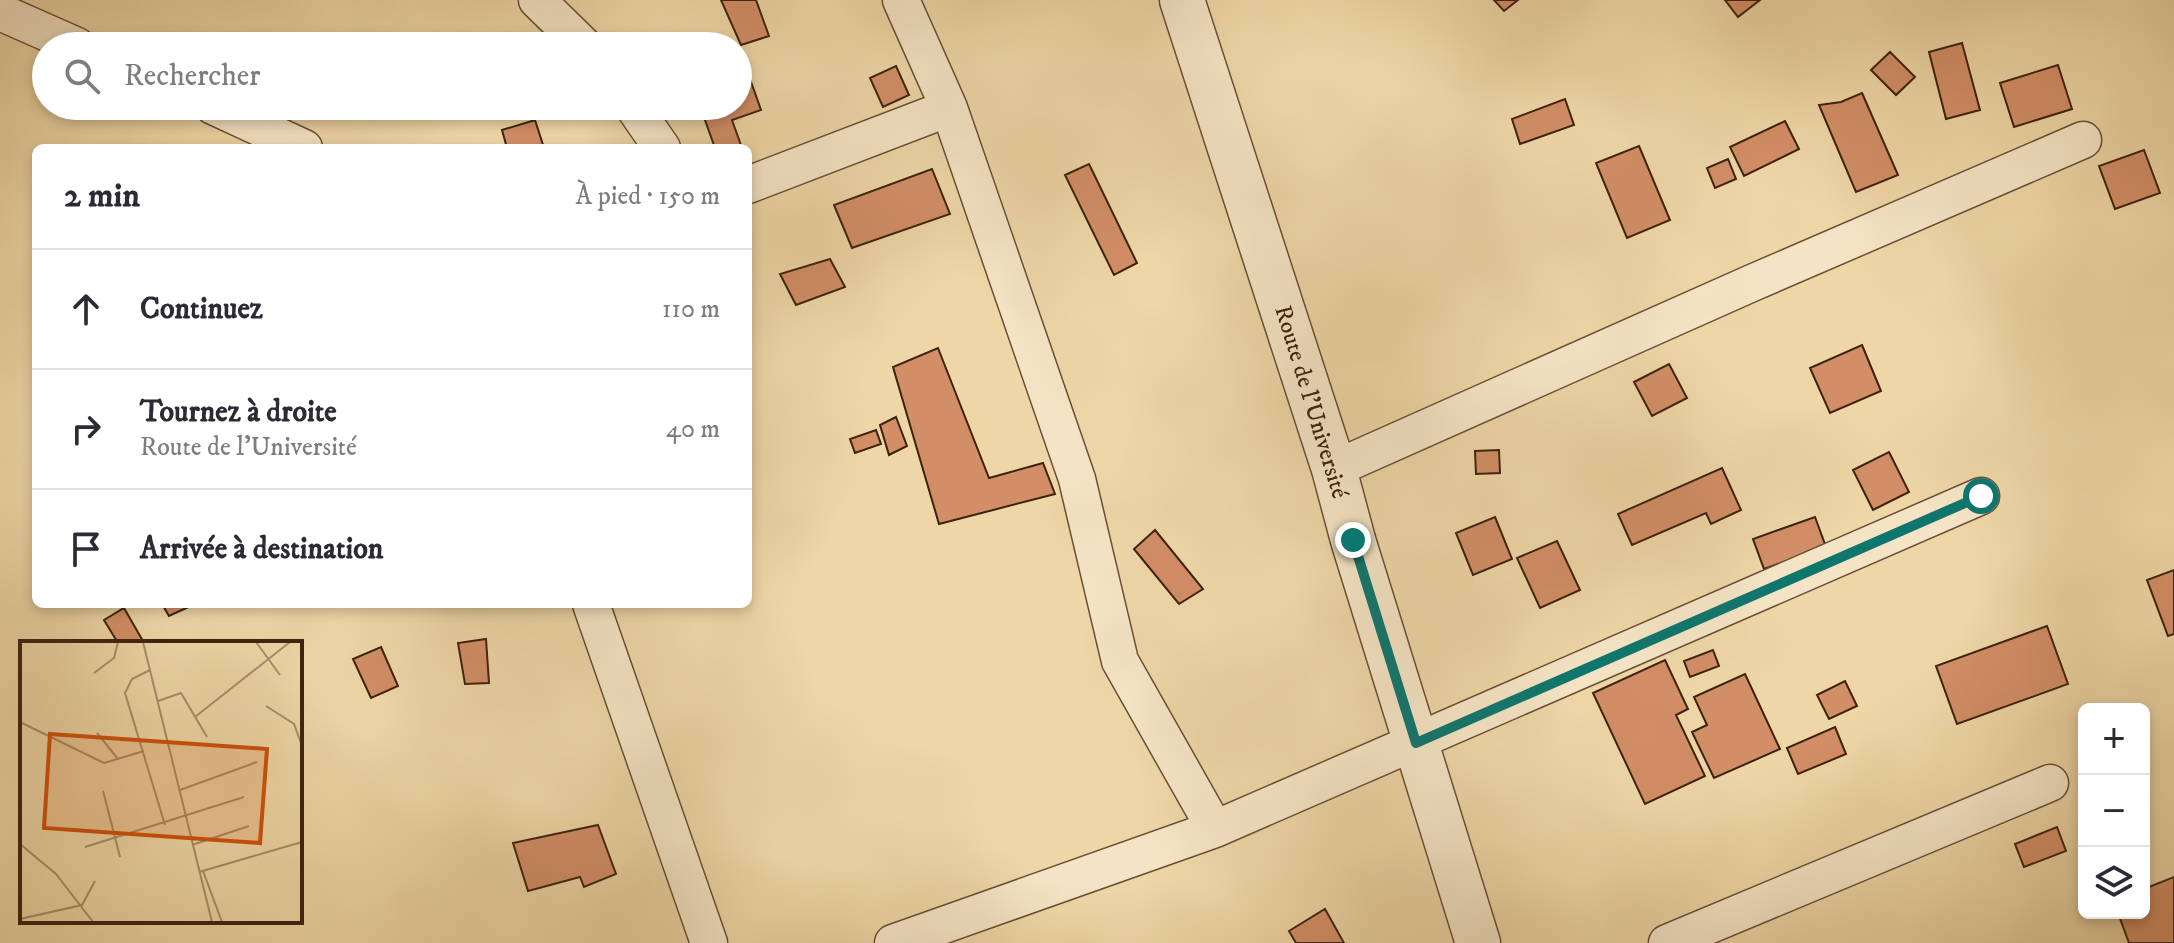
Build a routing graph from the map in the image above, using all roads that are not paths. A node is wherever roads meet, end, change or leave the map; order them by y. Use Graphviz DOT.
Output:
graph roads {
  1 [pos="537,0"];
  2 [pos="901,0"];
  3 [pos="1182,0"];
  4 [pos="0,12"];
  5 [pos="45,32"];
  6 [pos="570,32"];
  7 [pos="949,108"];
  8 [pos="243,120"];
  9 [pos="643,120"];
  10 [pos="2083,140"];
  11 [pos="295,144"];
  12 [pos="659,144"];
  13 [pos="752,183"];
  14 [pos="1334,469"];
  15 [pos="1981,496"];
  16 [pos="592,608"];
  17 [pos="1416,743"];
  18 [pos="2050,783"];
  19 [pos="1215,829"];
  20 [pos="709,943"];
  21 [pos="893,943"];
  22 [pos="1478,943"];
  23 [pos="1667,943"];
  1 -- 6 [label="street"];
  2 -- 7 [label="street"];
  3 -- 14 [label="street, Route de l'Université"];
  4 -- 5 [label="street"];
  7 -- 13 [label="street"];
  7 -- 19 [label="street"];
  8 -- 11 [label="street"];
  9 -- 12 [label="street"];
  10 -- 14 [label="street"];
  14 -- 17 [label="street, Route de l'Université"];
  15 -- 17 [label="street"];
  16 -- 20 [label="street"];
  17 -- 19 [label="street"];
  17 -- 22 [label="street, Route de l'Université"];
  18 -- 23 [label="street"];
  19 -- 21 [label="street"];
}
